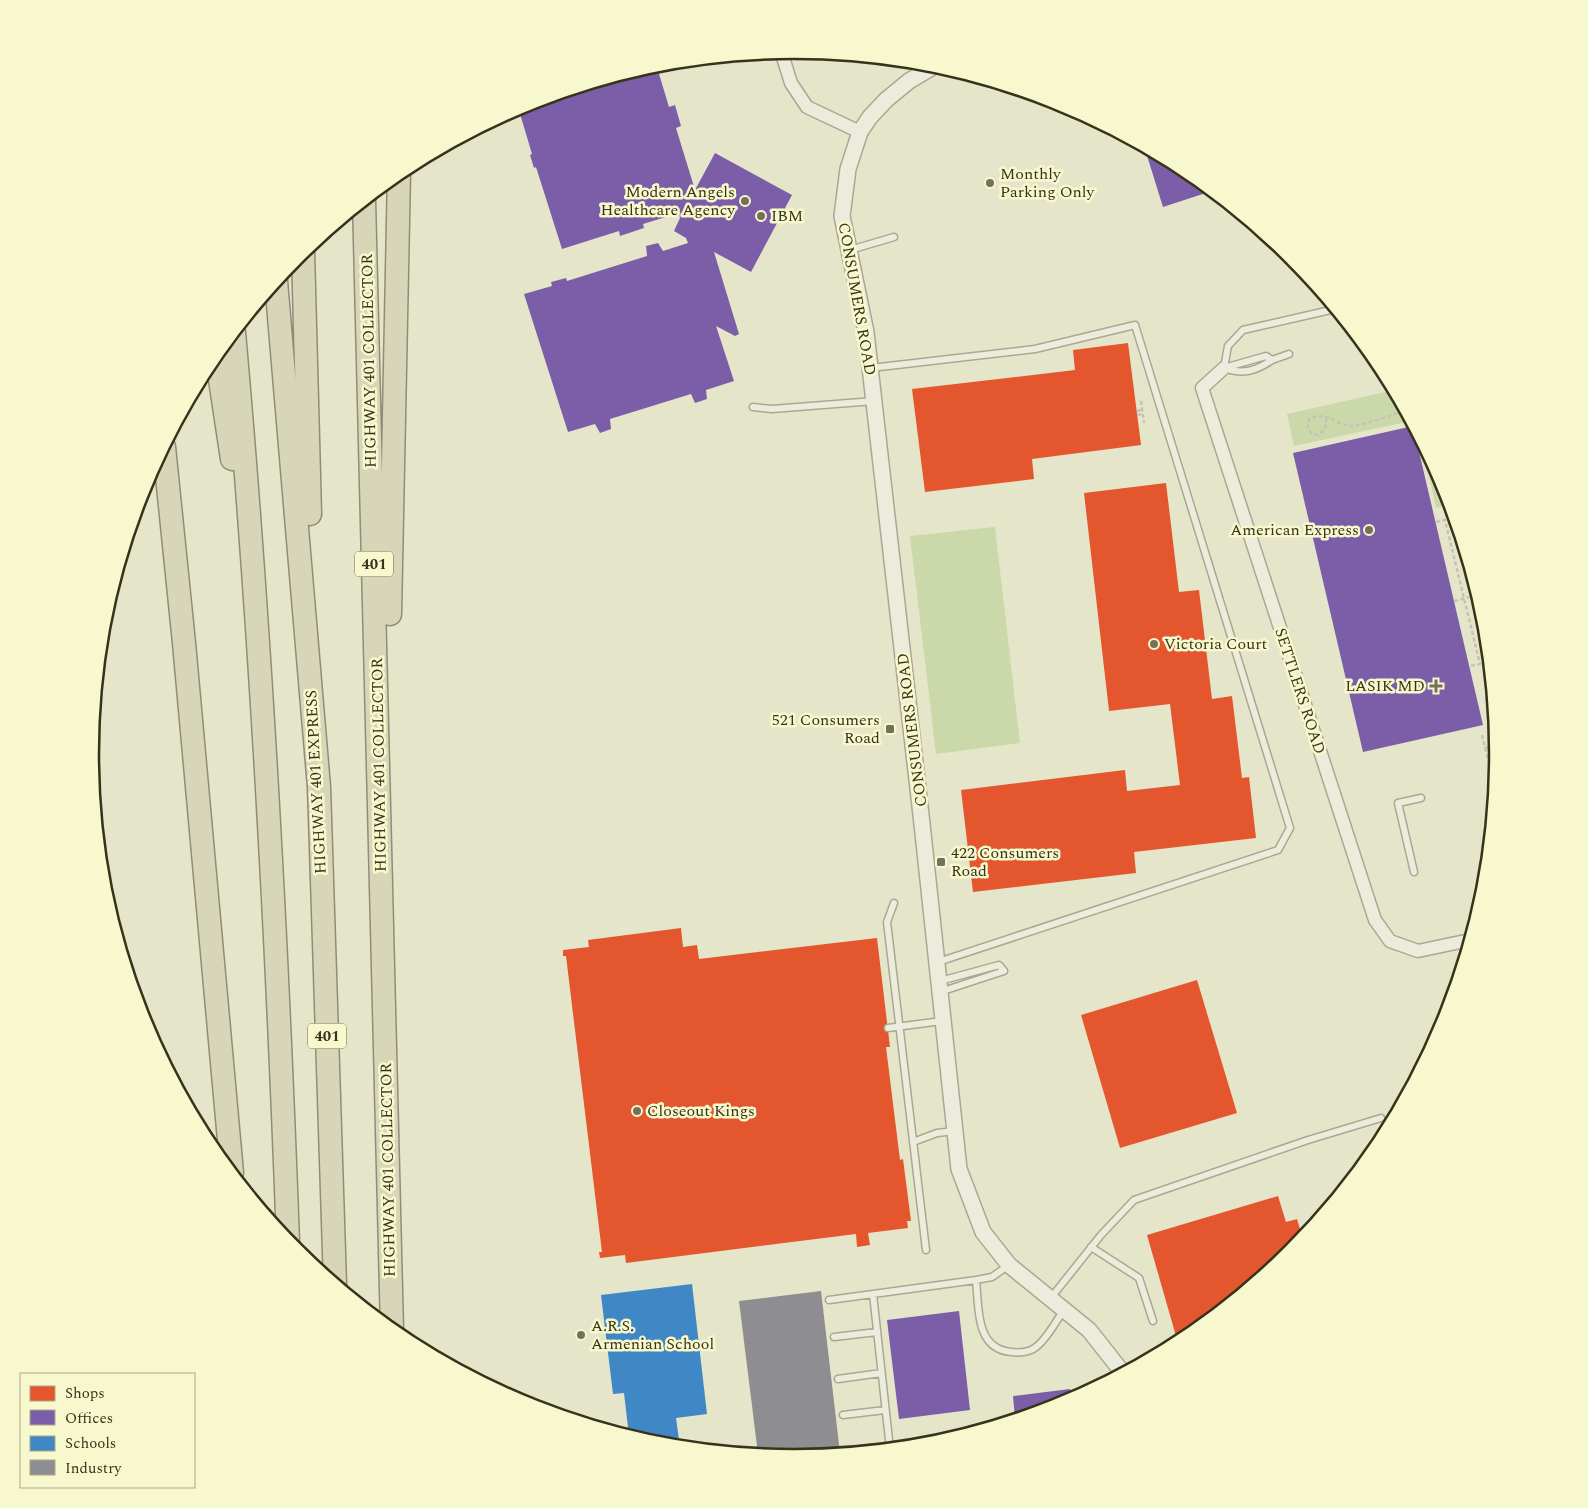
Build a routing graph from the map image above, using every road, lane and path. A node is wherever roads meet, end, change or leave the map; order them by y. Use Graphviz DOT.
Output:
graph roads {
  1 [pos="784,59"];
  2 [pos="925,71"];
  3 [pos="860,132"];
  4 [pos="399,182"];
  5 [pos="364,208"];
  6 [pos="894,237"];
  7 [pos="850,250"];
  8 [pos="303,261"];
  9 [pos="277,290"];
  10 [pos="1329,310"];
  11 [pos="235,341"];
  12 [pos="1289,354"];
  13 [pos="1272,360"];
  14 [pos="218,365"];
  15 [pos="870,368"];
  16 [pos="1224,368"];
  17 [pos="874,401"];
  18 [pos="1141,401"];
  19 [pos="753,407"];
  20 [pos="1142,409"];
  21 [pos="1137,411"];
  22 [pos="1399,412"];
  23 [pos="1137,415"];
  24 [pos="1143,416"];
  25 [pos="1326,418"];
  26 [pos="1144,422"];
  27 [pos="167,454"];
  28 [pos="165,457"];
  29 [pos="169,490"];
  30 [pos="1436,522"];
  31 [pos="1471,596"];
  32 [pos="1464,598"];
  33 [pos="1454,601"];
  34 [pos="257,623"];
  35 [pos="1469,666"];
  36 [pos="1482,735"];
  37 [pos="1489,747"];
  38 [pos="1485,748"];
  39 [pos="1489,762"];
  40 [pos="319,787"];
  41 [pos="1421,798"];
  42 [pos="1414,872"];
  43 [pos="894,903"];
  44 [pos="383,927"];
  45 [pos="1464,941"];
  46 [pos="937,962"];
  47 [pos="940,986"];
  48 [pos="943,1020"];
  49 [pos="899,1026"];
  50 [pos="888,1028"];
  51 [pos="220,1041"];
  52 [pos="1381,1118"];
  53 [pos="955,1131"];
  54 [pos="913,1142"];
  55 [pos="218,1143"];
  56 [pos="231,1161"];
  57 [pos="388,1177"];
  58 [pos="288,1230"];
  59 [pos="1091,1247"];
  60 [pos="926,1250"];
  61 [pos="1008,1264"];
  62 [pos="336,1277"];
  63 [pos="976,1280"];
  64 [pos="873,1294"];
  65 [pos="1050,1299"];
  66 [pos="829,1300"];
  67 [pos="1064,1310"];
  68 [pos="392,1321"];
  69 [pos="1153,1321"];
  70 [pos="404,1329"];
  71 [pos="877,1332"];
  72 [pos="834,1337"];
  73 [pos="1120,1368"];
  74 [pos="881,1373"];
  75 [pos="838,1378"];
  76 [pos="885,1410"];
  77 [pos="843,1415"];
  78 [pos="889,1442"];
  1 -- 3 [label="street"];
  2 -- 3 [label="street, CONSUMERS ROAD"];
  3 -- 7 [label="street, CONSUMERS ROAD"];
  4 -- 44 [label="highway"];
  5 -- 44 [label="highway, HIGHWAY 401 COLLECTOR / 401"];
  6 -- 7 [label="lane"];
  7 -- 15 [label="street, CONSUMERS ROAD"];
  8 -- 40 [label="highway"];
  9 -- 40 [label="highway, HIGHWAY 401 EXPRESS / 401"];
  10 -- 16 [label="lane"];
  11 -- 34 [label="highway"];
  12 -- 13 [label="lane"];
  13 -- 16 [label="lane"];
  13 -- 16 [label="lane"];
  14 -- 34 [label="highway"];
  15 -- 17 [label="street, CONSUMERS ROAD"];
  15 -- 46 [label="lane"];
  16 -- 45 [label="street, SETTLERS ROAD"];
  17 -- 19 [label="lane"];
  17 -- 46 [label="street, CONSUMERS ROAD"];
  18 -- 20 [label="path"];
  20 -- 21 [label="path"];
  20 -- 24 [label="path"];
  22 -- 25 [label="path"];
  23 -- 24 [label="path"];
  24 -- 26 [label="path"];
  25 -- 25 [label="path"];
  27 -- 29 [label="highway"];
  28 -- 29 [label="highway"];
  29 -- 51 [label="highway"];
  30 -- 32 [label="path"];
  31 -- 32 [label="path"];
  32 -- 33 [label="path"];
  32 -- 35 [label="path"];
  34 -- 58 [label="highway"];
  36 -- 38 [label="path"];
  37 -- 38 [label="path"];
  38 -- 39 [label="path"];
  40 -- 62 [label="highway, HIGHWAY 401 EXPRESS / 401"];
  41 -- 42 [label="lane"];
  43 -- 49 [label="lane"];
  44 -- 57 [label="highway, HIGHWAY 401 COLLECTOR / 401"];
  46 -- 47 [label="street, CONSUMERS ROAD"];
  47 -- 47 [label="lane"];
  47 -- 48 [label="street, CONSUMERS ROAD"];
  48 -- 49 [label="lane"];
  48 -- 53 [label="street, CONSUMERS ROAD"];
  49 -- 50 [label="lane"];
  49 -- 54 [label="lane"];
  51 -- 55 [label="highway"];
  51 -- 56 [label="highway"];
  52 -- 59 [label="lane"];
  53 -- 54 [label="lane"];
  53 -- 61 [label="street, CONSUMERS ROAD"];
  54 -- 60 [label="lane"];
  57 -- 68 [label="highway, HIGHWAY 401 COLLECTOR / 401"];
  57 -- 70 [label="highway"];
  59 -- 65 [label="lane"];
  59 -- 69 [label="lane"];
  61 -- 63 [label="lane"];
  61 -- 65 [label="street, CONSUMERS ROAD"];
  63 -- 64 [label="lane"];
  63 -- 67 [label="lane"];
  64 -- 66 [label="lane"];
  64 -- 71 [label="lane"];
  65 -- 67 [label="street, CONSUMERS ROAD"];
  67 -- 73 [label="street, CONSUMERS ROAD"];
  71 -- 72 [label="lane"];
  71 -- 74 [label="lane"];
  74 -- 75 [label="lane"];
  74 -- 76 [label="lane"];
  76 -- 77 [label="lane"];
  76 -- 78 [label="lane"];
}
